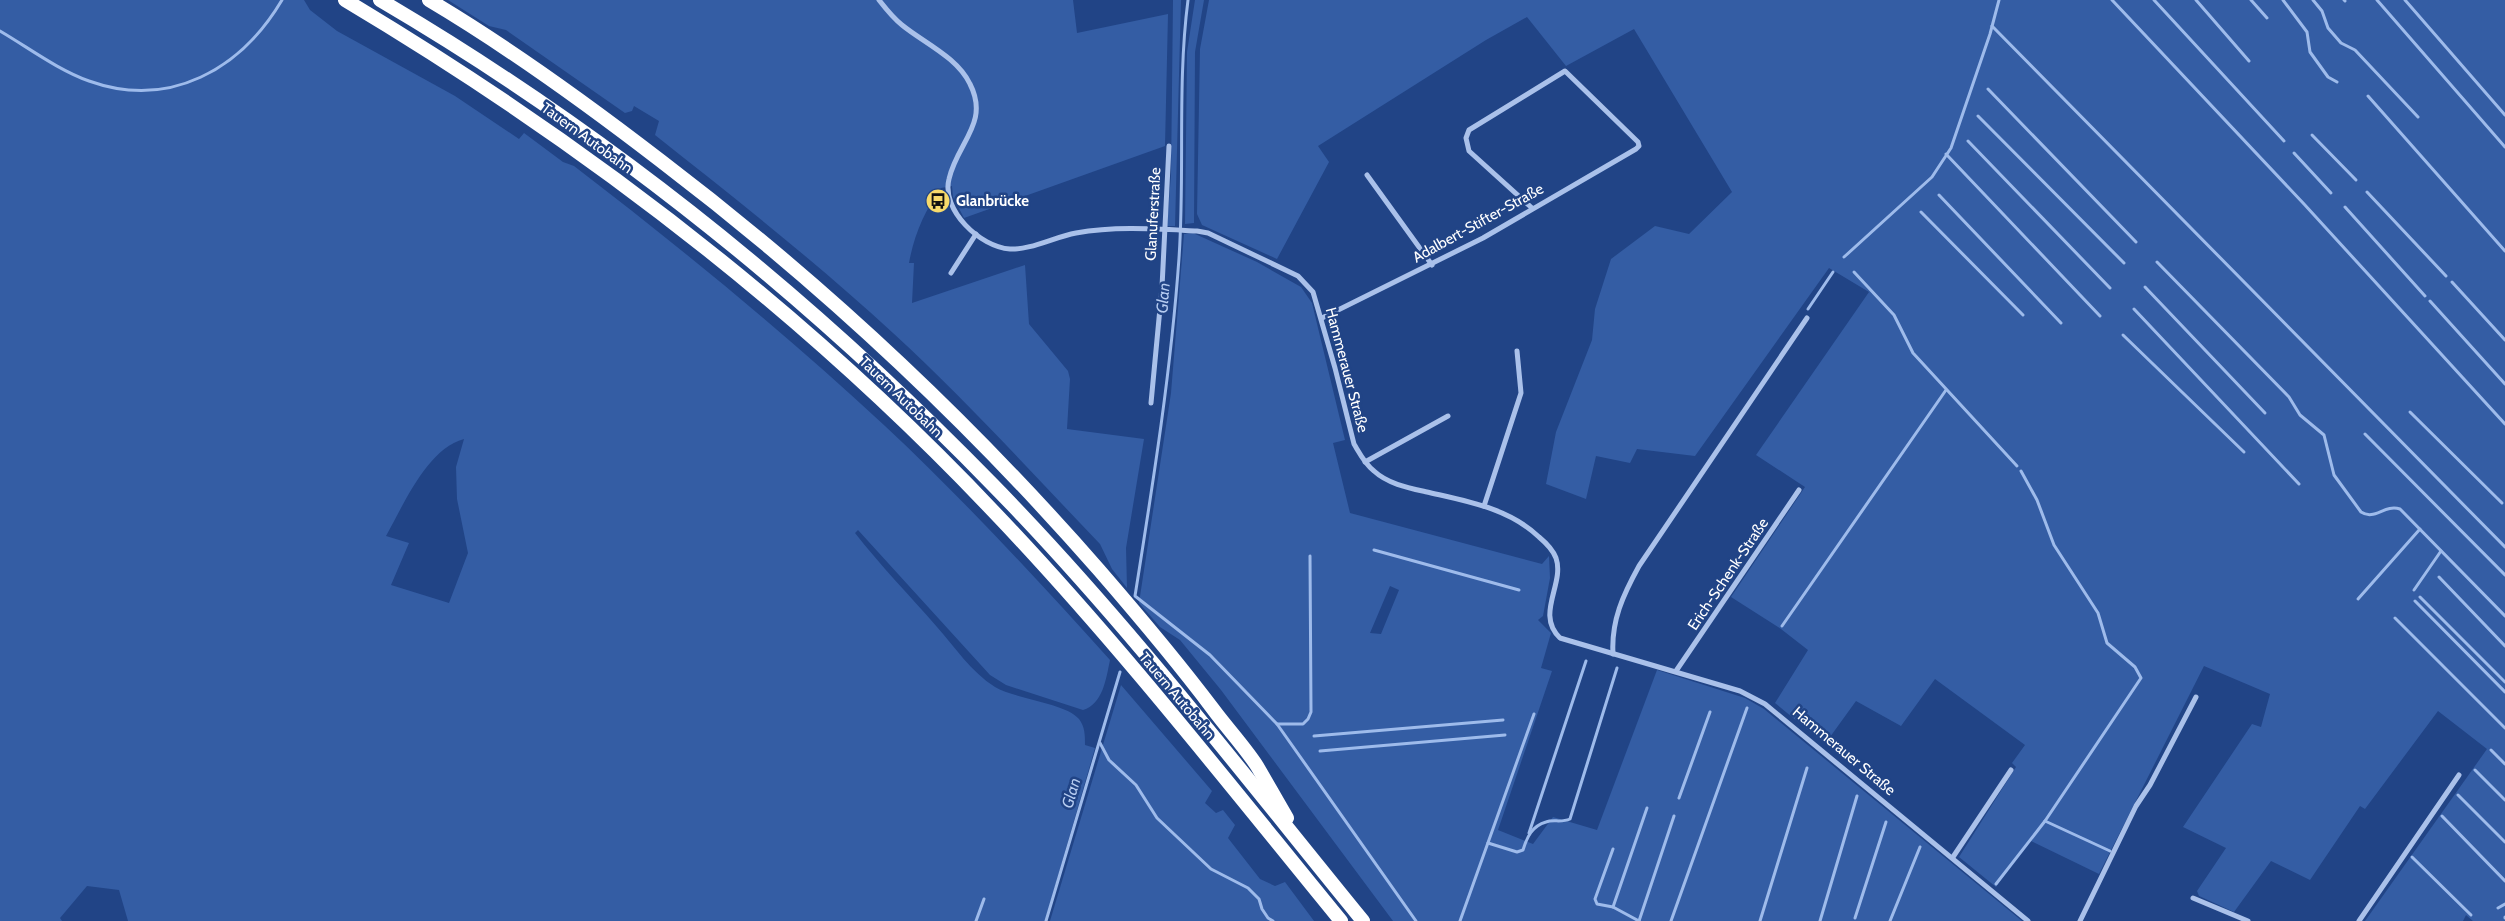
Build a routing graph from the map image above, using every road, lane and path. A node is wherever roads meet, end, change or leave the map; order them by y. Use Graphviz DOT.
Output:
graph roads {
  1 [pos="345,0"];
  2 [pos="380,0"];
  3 [pos="429,0"];
  4 [pos="878,0"];
  5 [pos="1169,146"];
  6 [pos="1367,174"];
  7 [pos="1532,208"];
  8 [pos="1166,229"];
  9 [pos="976,234"];
  10 [pos="1432,265"];
  11 [pos="951,273"];
  12 [pos="1322,318"];
  13 [pos="1807,318"];
  14 [pos="1517,351"];
  15 [pos="1151,403"];
  16 [pos="1448,416"];
  17 [pos="1365,462"];
  18 [pos="1799,490"];
  19 [pos="1484,506"];
  20 [pos="1613,654"];
  21 [pos="1676,671"];
  22 [pos="2196,697"];
  23 [pos="2011,770"];
  24 [pos="2459,775"];
  25 [pos="1306,851"];
  26 [pos="1953,857"];
  27 [pos="2193,898"];
  28 [pos="1341,921"];
  29 [pos="1363,921"];
  30 [pos="2028,921"];
  31 [pos="2080,921"];
  32 [pos="2248,921"];
  33 [pos="2360,921"];
  1 -- 28 [label="highway, Tauern Autobahn"];
  2 -- 25 [label="highway"];
  3 -- 25 [label="highway"];
  4 -- 9 [label="street, Hammerauer Straße"];
  5 -- 8 [label="street, Glanuferstraße"];
  6 -- 10 [label="street"];
  7 -- 7 [label="street, Adalbert-Stifter-Straße"];
  7 -- 10 [label="street, Adalbert-Stifter-Straße"];
  8 -- 9 [label="street, Hammerauer Straße"];
  8 -- 12 [label="street, Hammerauer Straße"];
  8 -- 15 [label="street, Glanuferstraße"];
  9 -- 11 [label="street"];
  10 -- 12 [label="street, Adalbert-Stifter-Straße"];
  12 -- 17 [label="street, Hammerauer Straße"];
  13 -- 20 [label="street"];
  14 -- 19 [label="street"];
  16 -- 17 [label="street"];
  17 -- 19 [label="street, Hammerauer Straße"];
  18 -- 21 [label="street, Erich-Schenk-Straße"];
  19 -- 20 [label="street, Hammerauer Straße"];
  20 -- 21 [label="street, Hammerauer Straße"];
  21 -- 26 [label="street, Hammerauer Straße"];
  22 -- 31 [label="street"];
  23 -- 26 [label="street"];
  24 -- 33 [label="street"];
  25 -- 29 [label="highway"];
  26 -- 30 [label="street, Hammerauer Straße"];
  27 -- 32 [label="street"];
}
